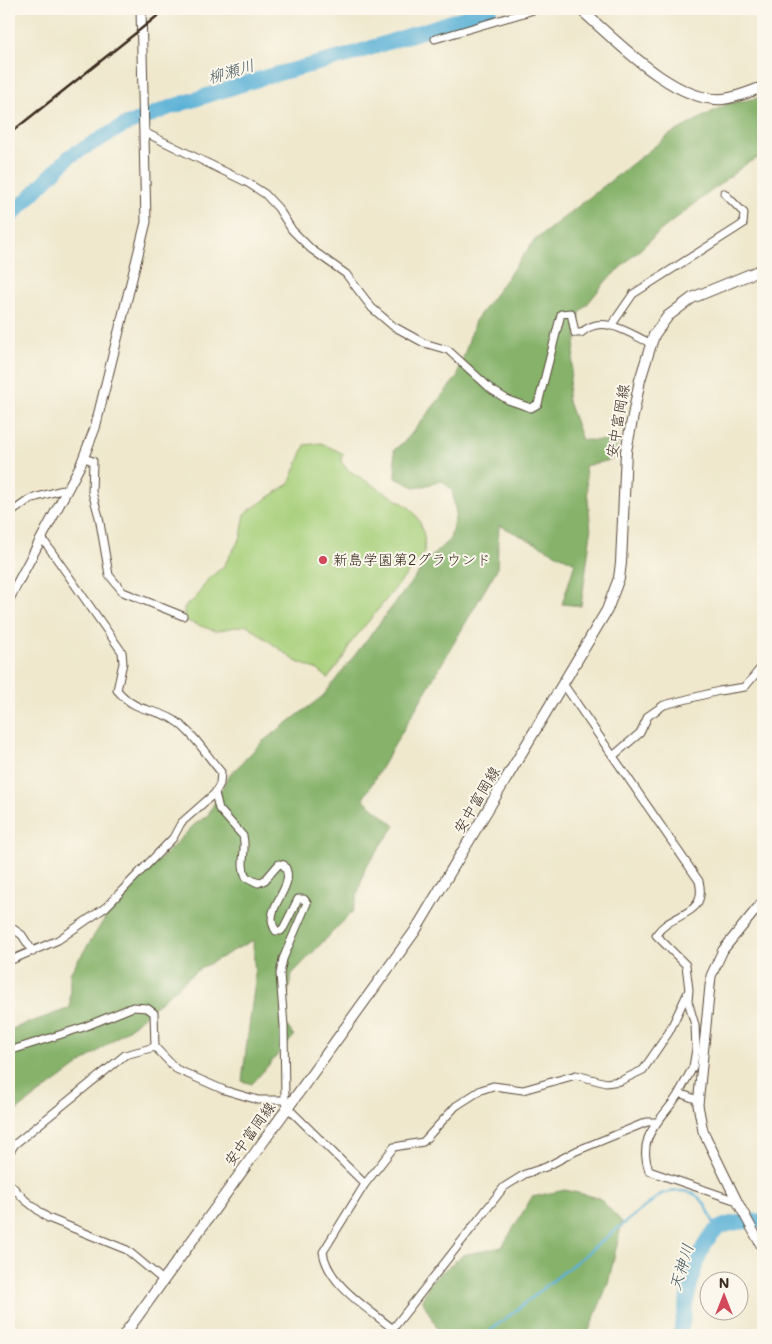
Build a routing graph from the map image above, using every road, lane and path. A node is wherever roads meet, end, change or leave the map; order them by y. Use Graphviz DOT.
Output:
graph roads {
  1 [pos="141,9"];
  2 [pos="537,9"];
  3 [pos="580,9"];
  4 [pos="434,39"];
  5 [pos="763,88"];
  6 [pos="145,131"];
  7 [pos="724,193"];
  8 [pos="763,269"];
  9 [pos="611,326"];
  10 [pos="650,344"];
  11 [pos="84,458"];
  12 [pos="69,488"];
  13 [pos="9,514"];
  14 [pos="42,538"];
  15 [pos="9,599"];
  16 [pos="183,616"];
  17 [pos="763,665"];
  18 [pos="564,685"];
  19 [pos="613,756"];
  20 [pos="215,792"];
  21 [pos="763,900"];
  22 [pos="9,926"];
  23 [pos="33,952"];
  24 [pos="9,961"];
  25 [pos="689,990"];
  26 [pos="155,1047"];
  27 [pos="9,1051"];
  28 [pos="679,1093"];
  29 [pos="698,1100"];
  30 [pos="286,1104"];
  31 [pos="655,1122"];
  32 [pos="9,1153"];
  33 [pos="9,1183"];
  34 [pos="365,1184"];
  35 [pos="737,1201"];
  36 [pos="763,1249"];
  37 [pos="163,1280"];
  38 [pos="390,1332"];
  39 [pos="124,1335"];
  1 -- 6 [label="street"];
  2 -- 4 [label="street"];
  3 -- 5 [label="main road"];
  6 -- 9 [label="street"];
  6 -- 11 [label="street"];
  7 -- 9 [label="street"];
  8 -- 10 [label="main road, 安中富岡線"];
  9 -- 10 [label="street"];
  10 -- 18 [label="main road, 安中富岡線"];
  11 -- 12 [label="street"];
  11 -- 16 [label="street"];
  12 -- 13 [label="street"];
  12 -- 14 [label="street"];
  14 -- 15 [label="street"];
  14 -- 20 [label="street"];
  17 -- 19 [label="street"];
  18 -- 19 [label="street"];
  18 -- 30 [label="main road, 安中富岡線"];
  19 -- 25 [label="street"];
  20 -- 23 [label="street"];
  20 -- 30 [label="street"];
  21 -- 29 [label="street"];
  22 -- 23 [label="street"];
  23 -- 24 [label="street"];
  25 -- 28 [label="street"];
  25 -- 34 [label="street"];
  26 -- 27 [label="street"];
  26 -- 30 [label="street"];
  26 -- 32 [label="street"];
  28 -- 29 [label="street"];
  28 -- 31 [label="street"];
  29 -- 35 [label="street"];
  30 -- 34 [label="street"];
  30 -- 37 [label="main road, 安中富岡線"];
  31 -- 35 [label="street"];
  31 -- 38 [label="street"];
  33 -- 37 [label="street"];
  34 -- 38 [label="street"];
  35 -- 36 [label="street"];
  37 -- 39 [label="main road, 安中富岡線"];
}
